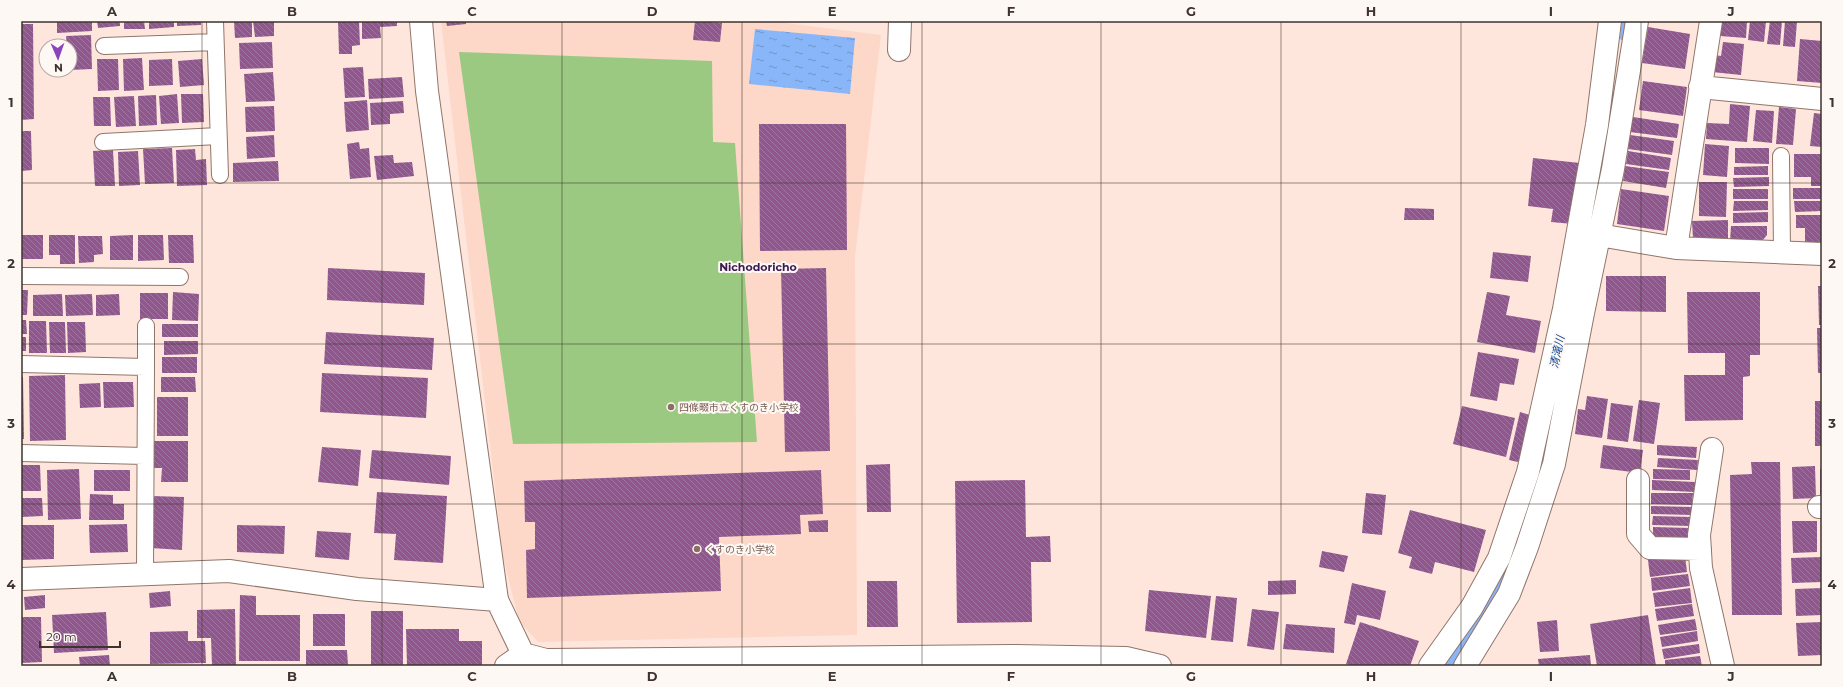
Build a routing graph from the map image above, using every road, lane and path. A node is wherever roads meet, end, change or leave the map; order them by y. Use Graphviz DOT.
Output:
graph roads {
  1 [pos="215,21"];
  2 [pos="421,21"];
  3 [pos="900,21"];
  4 [pos="1610,21"];
  5 [pos="1637,21"];
  6 [pos="1711,21"];
  7 [pos="215,42"];
  8 [pos="104,46"];
  9 [pos="900,50"];
  10 [pos="1700,87"];
  11 [pos="1822,99"];
  12 [pos="218,136"];
  13 [pos="103,142"];
  14 [pos="1781,156"];
  15 [pos="220,175"];
  16 [pos="1577,231"];
  17 [pos="1601,235"];
  18 [pos="1676,248"];
  19 [pos="1782,252"];
  20 [pos="1822,254"];
  21 [pos="21,276"];
  22 [pos="180,278"];
  23 [pos="1574,311"];
  24 [pos="146,326"];
  25 [pos="21,364"];
  26 [pos="146,367"];
  27 [pos="1712,449"];
  28 [pos="21,453"];
  29 [pos="145,456"];
  30 [pos="1638,480"];
  31 [pos="1700,549"];
  32 [pos="145,574"];
  33 [pos="21,579"];
  34 [pos="497,600"];
  35 [pos="514,660"];
  36 [pos="951,661"];
  37 [pos="701,662"];
  38 [pos="1160,666"];
  39 [pos="1430,666"];
  40 [pos="1465,666"];
  41 [pos="1723,666"];
  1 -- 7 [label="lane"];
  2 -- 34 [label="street"];
  3 -- 9 [label="street"];
  4 -- 16 [label="street"];
  5 -- 17 [label="street"];
  6 -- 10 [label="street"];
  7 -- 8 [label="lane"];
  7 -- 12 [label="lane"];
  10 -- 11 [label="street"];
  10 -- 18 [label="street"];
  12 -- 13 [label="lane"];
  12 -- 15 [label="lane"];
  14 -- 19 [label="lane"];
  16 -- 17 [label="street"];
  16 -- 23 [label="street"];
  17 -- 18 [label="street"];
  17 -- 23 [label="street"];
  18 -- 19 [label="street"];
  19 -- 20 [label="street"];
  21 -- 22 [label="lane"];
  23 -- 39 [label="street"];
  23 -- 40 [label="street"];
  24 -- 26 [label="lane"];
  25 -- 26 [label="lane"];
  26 -- 29 [label="lane"];
  27 -- 31 [label="street"];
  28 -- 29 [label="lane"];
  29 -- 32 [label="lane"];
  30 -- 31 [label="street"];
  31 -- 41 [label="street"];
  32 -- 33 [label="street"];
  32 -- 34 [label="street"];
  34 -- 35 [label="street"];
  35 -- 37 [label="street"];
  36 -- 37 [label="street"];
  36 -- 38 [label="street"];
}
